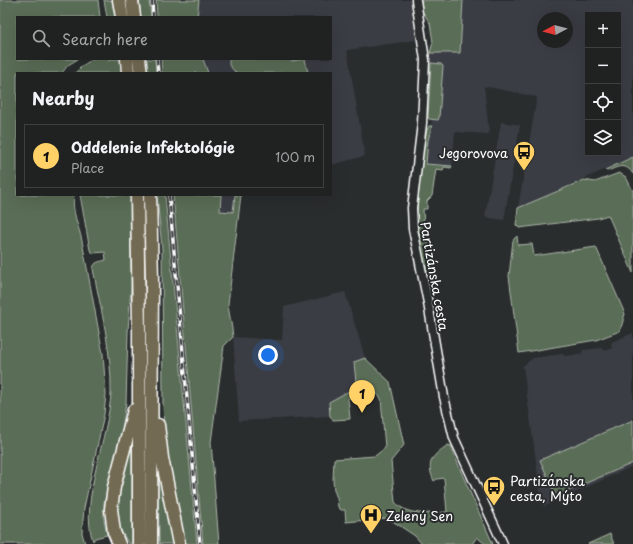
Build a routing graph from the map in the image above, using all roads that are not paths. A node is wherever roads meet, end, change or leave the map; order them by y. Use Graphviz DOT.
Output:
graph roads {
  1 [pos="119,0"];
  2 [pos="132,0"];
  3 [pos="416,0"];
  4 [pos="122,16"];
  5 [pos="134,16"];
  6 [pos="127,60"];
  7 [pos="139,60"];
  8 [pos="128,72"];
  9 [pos="141,72"];
  10 [pos="137,196"];
  11 [pos="150,196"];
  12 [pos="152,369"];
  13 [pos="139,391"];
  14 [pos="138,539"];
  15 [pos="119,544"];
  16 [pos="151,544"];
  17 [pos="178,544"];
  18 [pos="503,544"];
  1 -- 4 [label="highway"];
  2 -- 5 [label="highway"];
  3 -- 18 [label="street, Partizánska cesta"];
  6 -- 8 [label="highway"];
  7 -- 9 [label="highway"];
  10 -- 13 [label="highway"];
  11 -- 12 [label="highway"];
  12 -- 16 [label="highway"];
  12 -- 17 [label="highway"];
  13 -- 14 [label="highway"];
  13 -- 15 [label="highway"];
}
